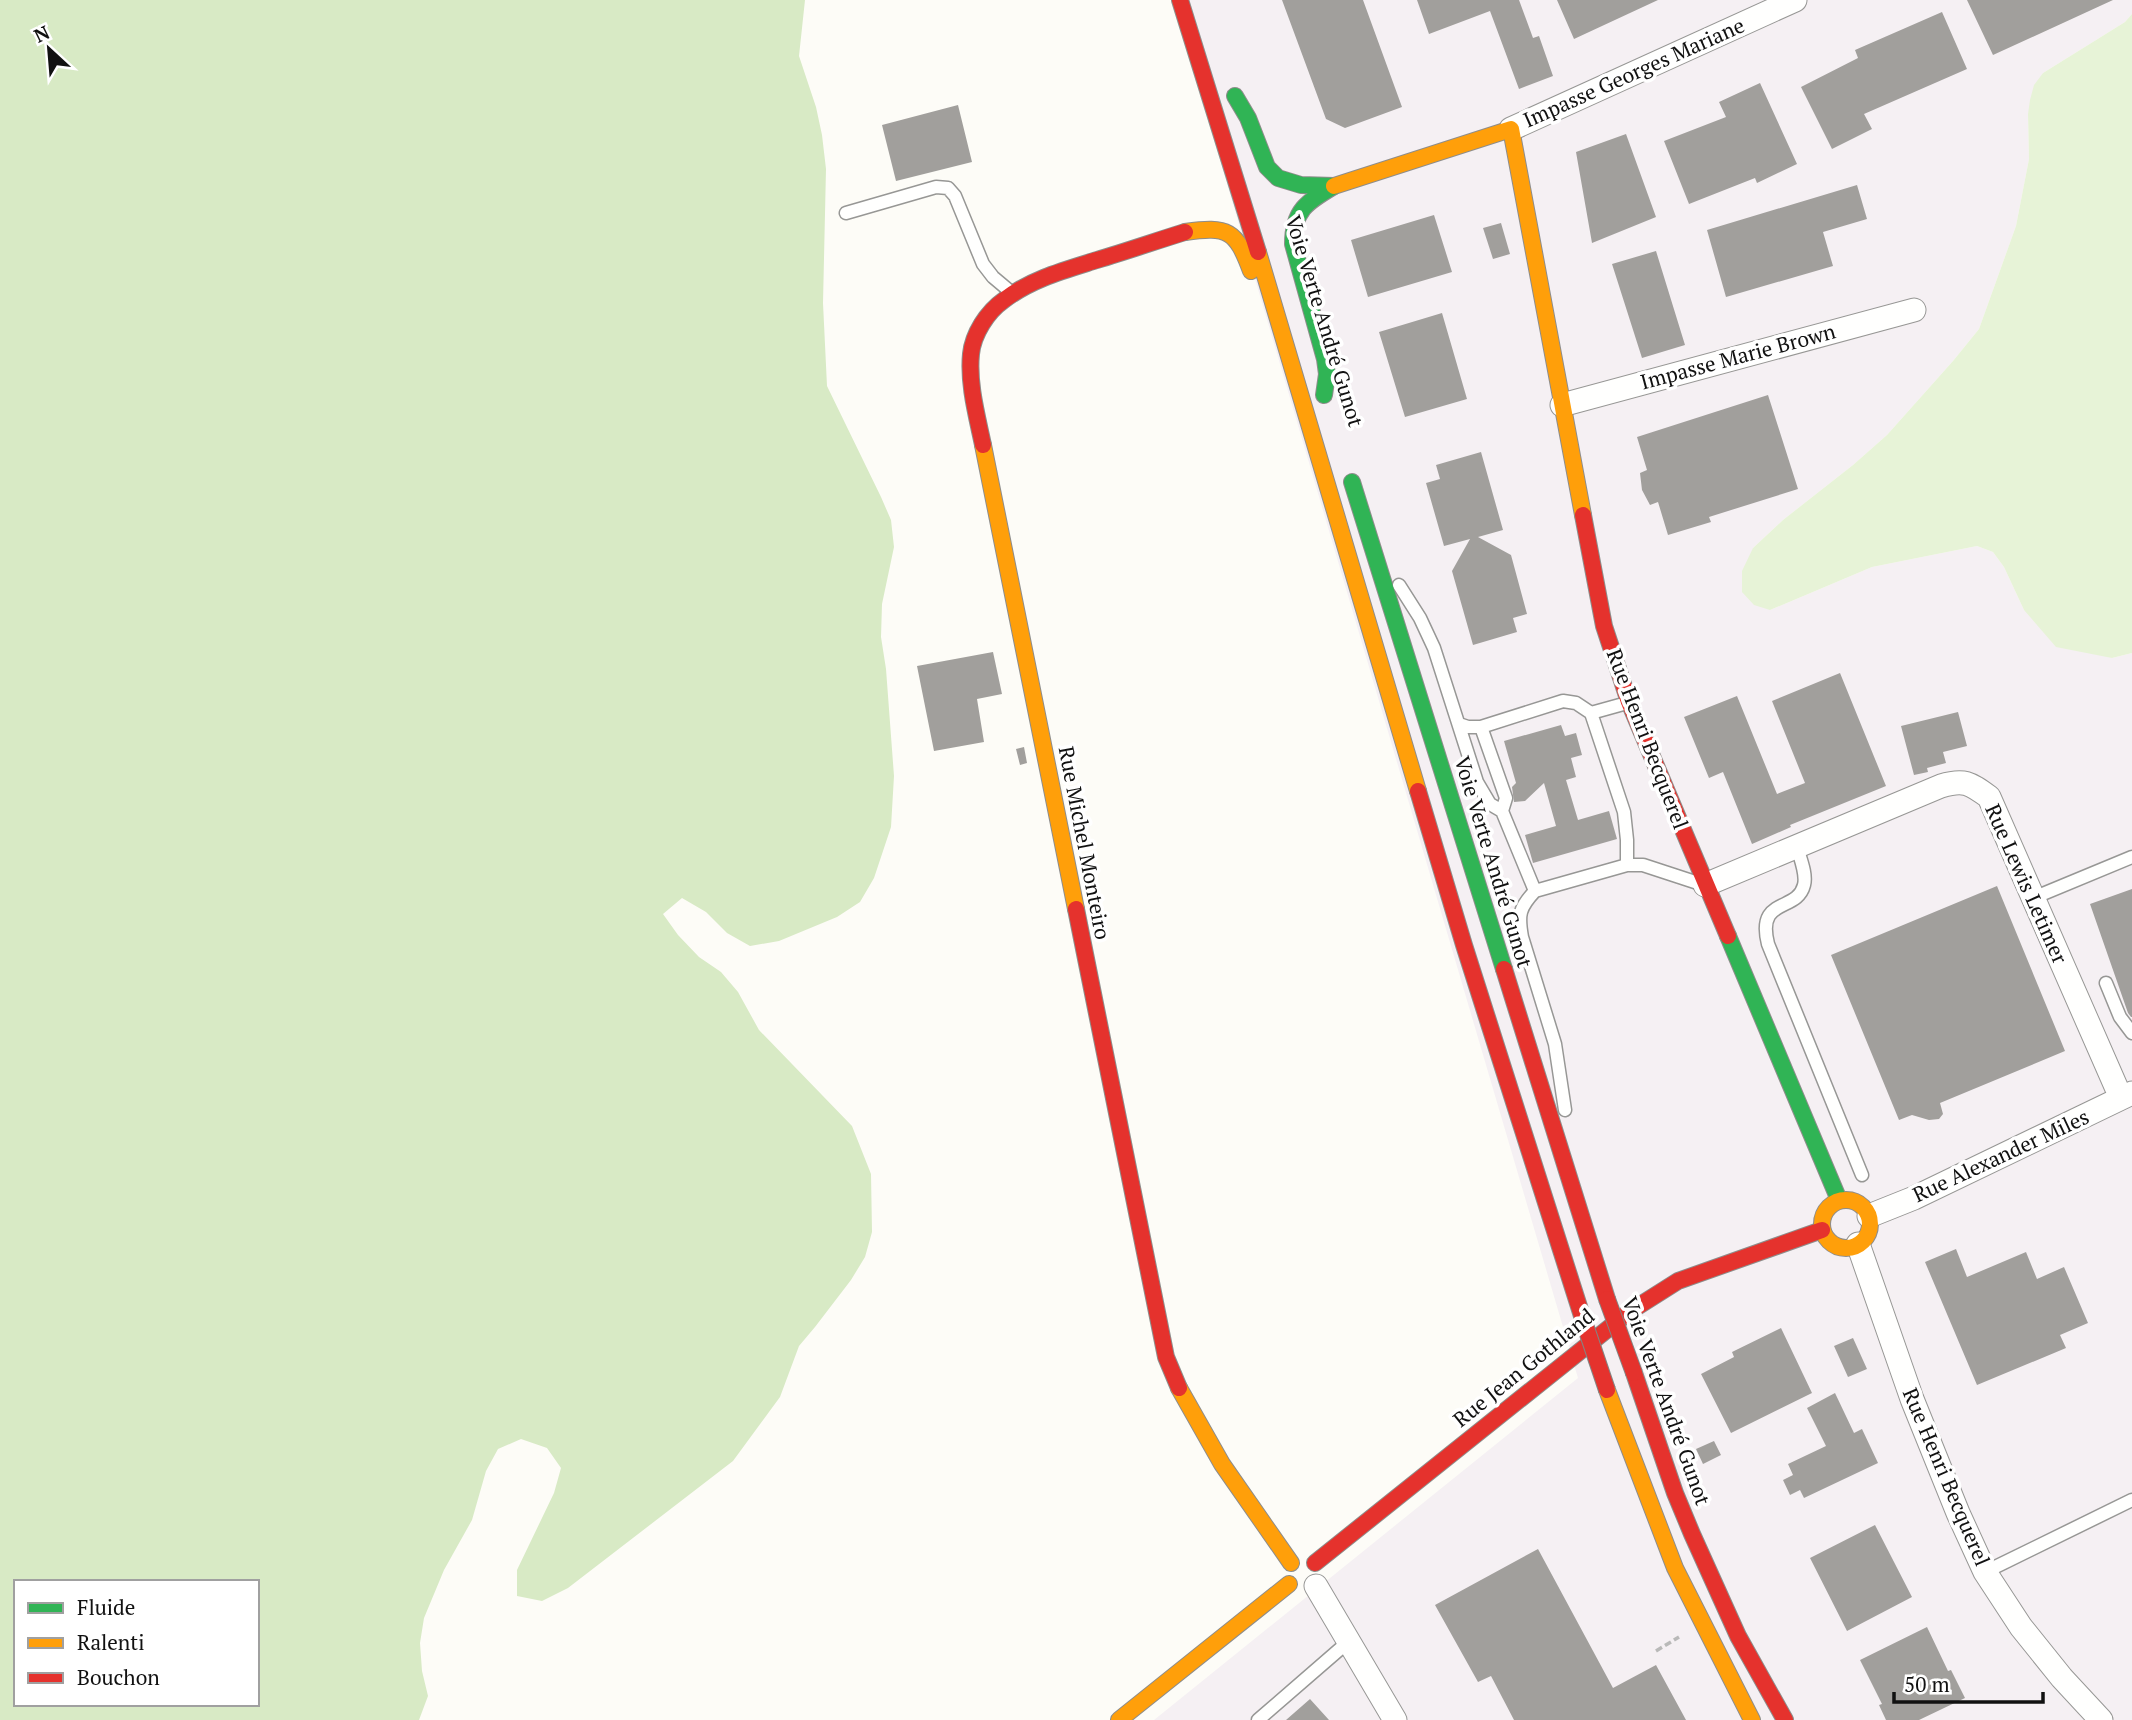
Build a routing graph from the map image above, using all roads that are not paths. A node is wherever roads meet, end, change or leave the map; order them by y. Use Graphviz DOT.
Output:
graph roads {
  1 [pos="1180,0"];
  2 [pos="1795,0"];
  3 [pos="1217,116"];
  4 [pos="1510,129"];
  5 [pos="1334,186"];
  6 [pos="1262,188"];
  7 [pos="1225,195"];
  8 [pos="846,213"];
  9 [pos="1207,217"];
  10 [pos="1185,232"];
  11 [pos="1277,241"];
  12 [pos="1013,293"];
  13 [pos="1914,310"];
  14 [pos="1299,395"];
  15 [pos="1562,405"];
  16 [pos="1348,471"];
  17 [pos="1368,536"];
  18 [pos="1629,702"];
  19 [pos="1591,713"];
  20 [pos="1459,724"];
  21 [pos="1482,727"];
  22 [pos="1502,811"];
  23 [pos="1797,847"];
  24 [pos="2132,857"];
  25 [pos="1626,865"];
  26 [pos="1705,885"];
  27 [pos="1535,891"];
  28 [pos="2033,898"];
  29 [pos="2106,983"];
  30 [pos="2132,1033"];
  31 [pos="2127,1096"];
  32 [pos="1862,1175"];
  33 [pos="1572,1187"];
  34 [pos="1839,1200"];
  35 [pos="1869,1216"];
  36 [pos="1822,1230"];
  37 [pos="1858,1244"];
  38 [pos="2132,1500"];
  39 [pos="1291,1563"];
  40 [pos="1315,1563"];
  41 [pos="1985,1572"];
  42 [pos="1289,1584"];
  43 [pos="1315,1586"];
  44 [pos="1348,1642"];
  45 [pos="1119,1720"];
  46 [pos="1258,1720"];
  47 [pos="1395,1720"];
  48 [pos="1752,1720"];
  49 [pos="1785,1720"];
  50 [pos="2101,1720"];
  1 -- 3 [label="main road, Voie Verte André Gunot"];
  2 -- 4 [label="street, Impasse Georges Mariane"];
  3 -- 7 [label="main road"];
  3 -- 14 [label="main road, Voie Verte André Gunot"];
  4 -- 5 [label="main road"];
  4 -- 15 [label="main road, Rue Henri Becquerel"];
  5 -- 6 [label="main road"];
  5 -- 11 [label="main road, Voie Verte André Gunot"];
  8 -- 12 [label="lane"];
  9 -- 10 [label="main road"];
  10 -- 12 [label="main road, Rue Michel Monteiro"];
  10 -- 14 [label="main road"];
  12 -- 39 [label="main road, Rue Michel Monteiro"];
  13 -- 15 [label="street, Impasse Marie Brown"];
  14 -- 48 [label="main road, Voie Verte André Gunot, bridge"];
  15 -- 18 [label="main road, Rue Henri Becquerel"];
  16 -- 17 [label="main road, Voie Verte André Gunot"];
  17 -- 20 [label="lane"];
  17 -- 33 [label="main road, Voie Verte André Gunot"];
  18 -- 19 [label="lane"];
  18 -- 26 [label="main road, Rue Henri Becquerel"];
  19 -- 21 [label="lane"];
  19 -- 25 [label="lane"];
  20 -- 21 [label="lane"];
  20 -- 22 [label="lane"];
  21 -- 22 [label="lane"];
  22 -- 27 [label="lane"];
  23 -- 26 [label="street, Rue Lewis Letimer"];
  23 -- 28 [label="street, Rue Lewis Letimer"];
  23 -- 32 [label="lane"];
  24 -- 28 [label="lane"];
  25 -- 26 [label="lane"];
  25 -- 27 [label="lane"];
  26 -- 34 [label="main road, Rue Henri Becquerel"];
  27 -- 33 [label="lane"];
  28 -- 31 [label="street, Rue Lewis Letimer"];
  29 -- 30 [label="lane"];
  31 -- 35 [label="street, Rue Alexander Miles"];
  33 -- 49 [label="main road, Voie Verte André Gunot, bridge"];
  34 -- 35 [label="main road"];
  34 -- 36 [label="main road"];
  35 -- 37 [label="main road"];
  36 -- 37 [label="main road"];
  36 -- 40 [label="main road, Rue Jean Gothland"];
  37 -- 41 [label="street, Rue Henri Becquerel"];
  38 -- 41 [label="lane"];
  39 -- 40 [label="main road"];
  39 -- 42 [label="main road"];
  40 -- 43 [label="main road"];
  41 -- 50 [label="street, Rue Henri Becquerel"];
  42 -- 43 [label="main road"];
  42 -- 45 [label="main road"];
  43 -- 44 [label="street"];
  44 -- 46 [label="lane"];
  44 -- 47 [label="street"];
}
